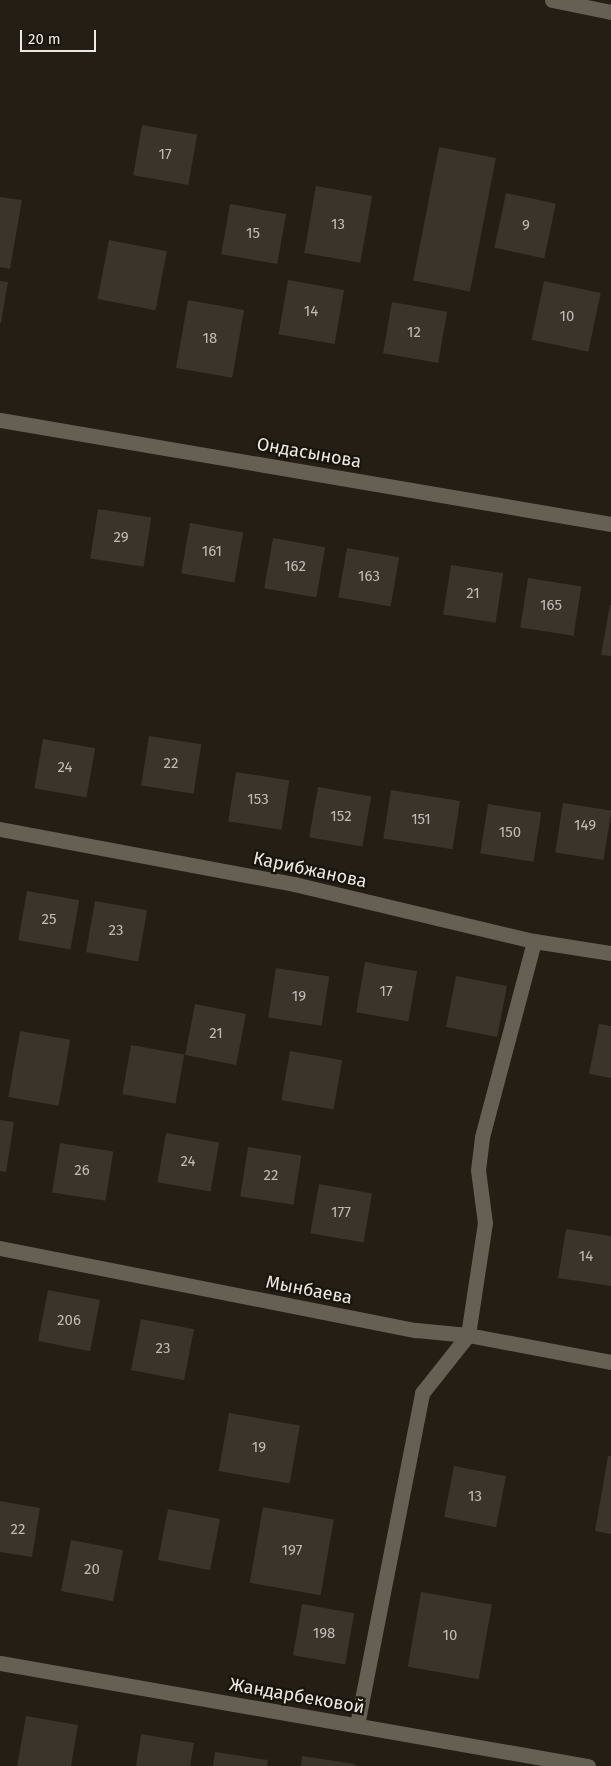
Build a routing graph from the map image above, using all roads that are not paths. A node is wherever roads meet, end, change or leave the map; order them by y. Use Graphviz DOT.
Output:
graph roads {
  1 [pos="552,0"];
  2 [pos="611,12"];
  3 [pos="0,420"];
  4 [pos="611,524"];
  5 [pos="0,829"];
  6 [pos="534,941"];
  7 [pos="611,953"];
  8 [pos="0,1248"];
  9 [pos="468,1336"];
  10 [pos="611,1362"];
  11 [pos="0,1663"];
  12 [pos="357,1726"];
  13 [pos="588,1766"];
  1 -- 2 [label="street"];
  3 -- 4 [label="street, Ондасынова"];
  5 -- 6 [label="street, Карибжанова"];
  6 -- 7 [label="street, Карибжанова"];
  6 -- 9 [label="street"];
  8 -- 9 [label="street, Мынбаева"];
  9 -- 10 [label="street, Мынбаева"];
  9 -- 12 [label="street"];
  11 -- 12 [label="street, Жандарбековой"];
  12 -- 13 [label="street, Жандарбековой"];
}
